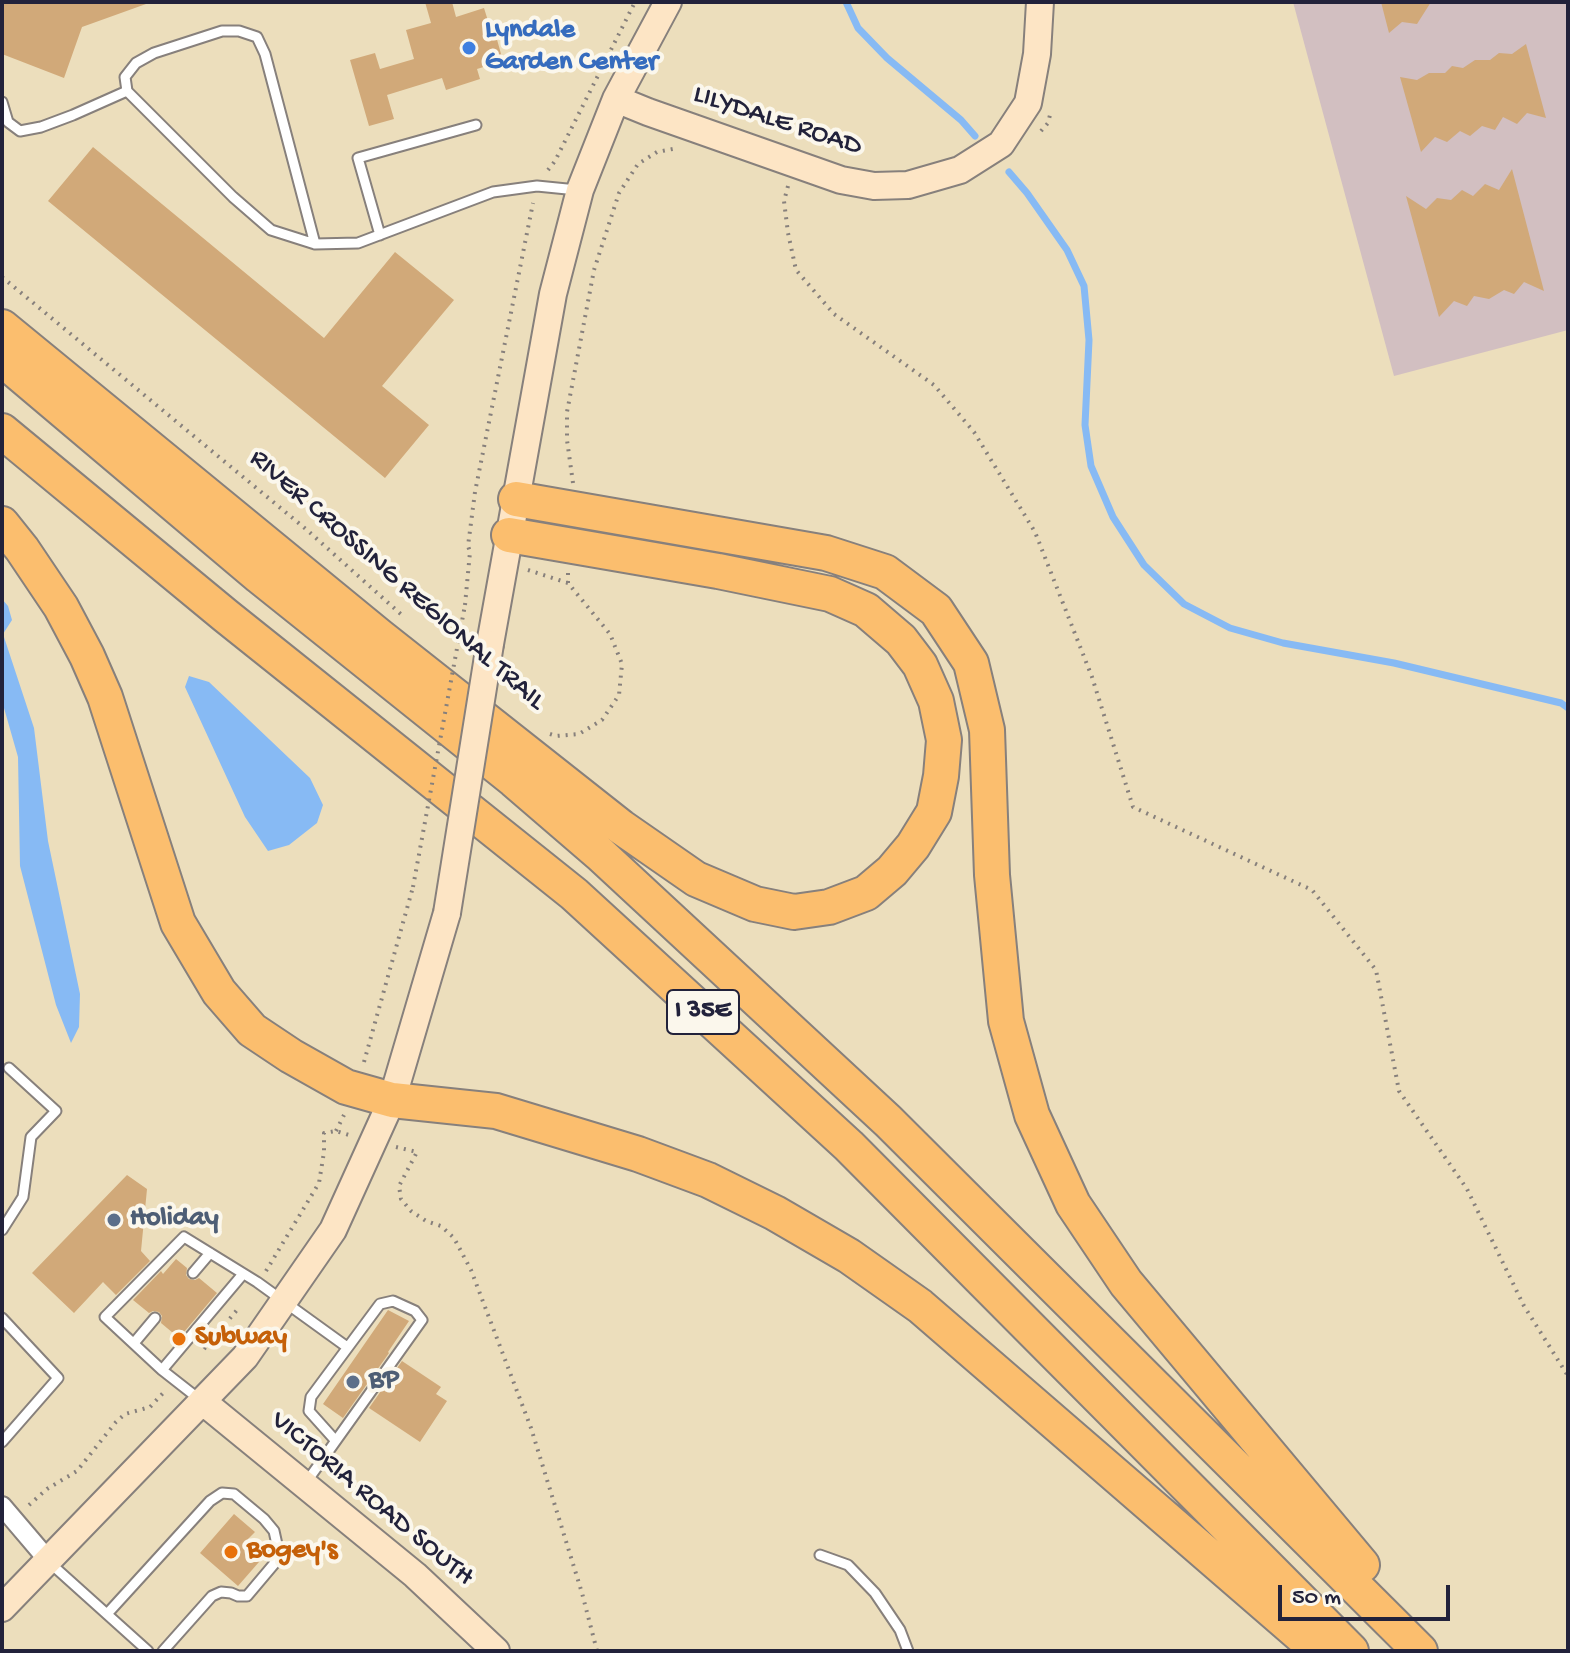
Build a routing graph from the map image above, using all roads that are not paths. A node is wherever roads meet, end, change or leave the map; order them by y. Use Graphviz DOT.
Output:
graph roads {
  1 [pos="668,2"];
  2 [pos="1040,2"];
  3 [pos="127,91"];
  4 [pos="616,99"];
  5 [pos="2,102"];
  6 [pos="476,125"];
  7 [pos="580,190"];
  8 [pos="380,235"];
  9 [pos="315,244"];
  10 [pos="2,327"];
  11 [pos="2,359"];
  12 [pos="2,431"];
  13 [pos="516,499"];
  14 [pos="2,524"];
  15 [pos="507,549"];
  16 [pos="9,1068"];
  17 [pos="392,1100"];
  18 [pos="2,1230"];
  19 [pos="210,1253"];
  20 [pos="193,1273"];
  21 [pos="243,1274"];
  22 [pos="284,1300"];
  23 [pos="2,1318"];
  24 [pos="155,1318"];
  25 [pos="134,1343"];
  26 [pos="347,1347"];
  27 [pos="162,1370"];
  28 [pos="202,1401"];
  29 [pos="335,1440"];
  30 [pos="2,1442"];
  31 [pos="305,1484"];
  32 [pos="2,1506"];
  33 [pos="820,1555"];
  34 [pos="48,1560"];
  35 [pos="2,1608"];
  36 [pos="107,1614"];
  37 [pos="148,1651"];
  38 [pos="163,1651"];
  39 [pos="496,1651"];
  40 [pos="908,1651"];
  41 [pos="1319,1651"];
  42 [pos="1351,1651"];
  43 [pos="1420,1651"];
  44 [pos="1434,1651"];
  1 -- 4 [label="street"];
  2 -- 4 [label="street, LILYDALE ROAD"];
  3 -- 5 [label="lane"];
  3 -- 9 [label="lane"];
  3 -- 9 [label="lane"];
  4 -- 7 [label="street"];
  6 -- 8 [label="lane"];
  7 -- 8 [label="lane"];
  7 -- 13 [label="street"];
  8 -- 9 [label="lane"];
  10 -- 15 [label="highway"];
  11 -- 43 [label="highway, I 35E"];
  12 -- 42 [label="highway, I 35E"];
  13 -- 15 [label="street"];
  13 -- 44 [label="highway"];
  14 -- 17 [label="highway"];
  15 -- 17 [label="street, bridge"];
  16 -- 18 [label="lane"];
  17 -- 22 [label="street"];
  17 -- 41 [label="highway"];
  19 -- 20 [label="lane"];
  19 -- 21 [label="lane"];
  19 -- 25 [label="lane"];
  21 -- 22 [label="lane"];
  21 -- 27 [label="lane"];
  22 -- 26 [label="lane"];
  22 -- 28 [label="street"];
  23 -- 30 [label="lane"];
  24 -- 25 [label="lane"];
  25 -- 27 [label="lane"];
  26 -- 29 [label="lane"];
  26 -- 29 [label="lane"];
  27 -- 28 [label="lane"];
  28 -- 31 [label="street, VICTORIA ROAD SOUTH"];
  28 -- 34 [label="street"];
  29 -- 31 [label="lane"];
  31 -- 39 [label="street, VICTORIA ROAD SOUTH"];
  32 -- 34 [label="street"];
  33 -- 40 [label="lane"];
  34 -- 35 [label="street"];
  34 -- 36 [label="lane"];
  36 -- 37 [label="lane"];
  36 -- 38 [label="lane"];
}
